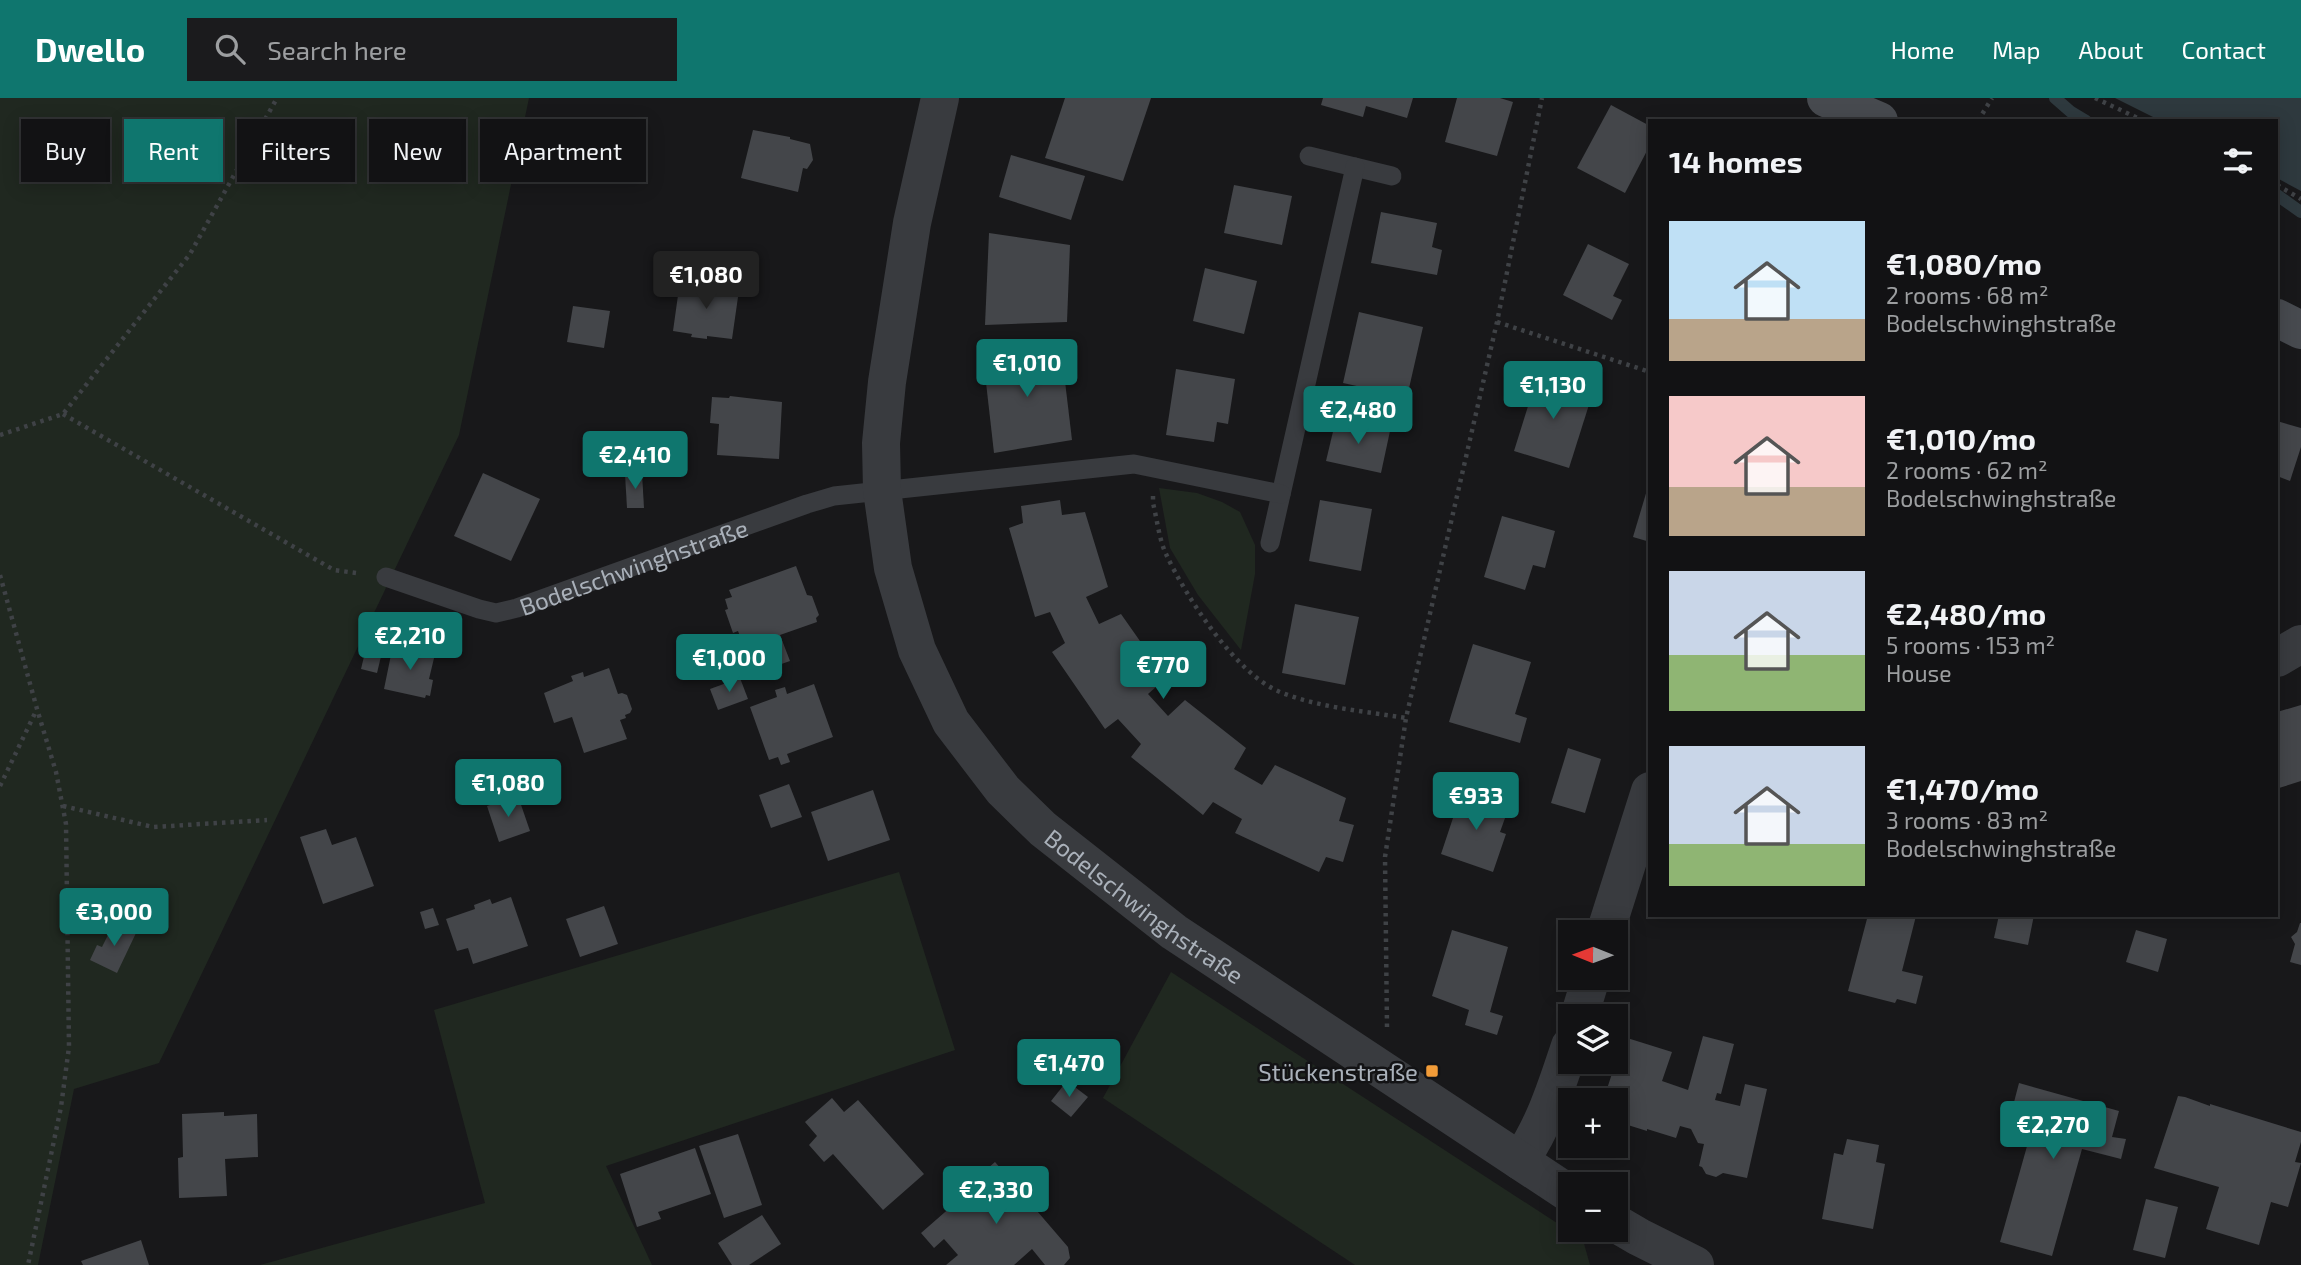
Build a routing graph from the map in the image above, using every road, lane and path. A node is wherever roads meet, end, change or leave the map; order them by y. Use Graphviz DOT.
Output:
graph roads {
  1 [pos="277,98"];
  2 [pos="940,98"];
  3 [pos="1542,98"];
  4 [pos="1826,98"];
  5 [pos="1992,98"];
  6 [pos="2095,98"];
  7 [pos="1874,119"];
  8 [pos="1979,119"];
  9 [pos="2140,119"];
  10 [pos="1309,156"];
  11 [pos="1355,167"];
  12 [pos="1392,176"];
  13 [pos="2278,186"];
  14 [pos="2301,199"];
  15 [pos="2278,318"];
  16 [pos="1497,322"];
  17 [pos="2301,330"];
  18 [pos="1648,371"];
  19 [pos="63,414"];
  20 [pos="0,435"];
  21 [pos="1156,469"];
  22 [pos="882,490"];
  23 [pos="1281,494"];
  24 [pos="1270,543"];
  25 [pos="0,575"];
  26 [pos="386,577"];
  27 [pos="2301,644"];
  28 [pos="2278,657"];
  29 [pos="37,709"];
  30 [pos="1406,718"];
  31 [pos="0,786"];
  32 [pos="1648,797"];
  33 [pos="63,806"];
  34 [pos="267,820"];
  35 [pos="1609,920"];
  36 [pos="1388,1073"];
  37 [pos="1561,1074"];
  38 [pos="1520,1161"];
  39 [pos="1558,1186"];
  40 [pos="1628,1231"];
  41 [pos="1679,1262"];
  42 [pos="28,1265"];
  1 -- 19 [label="path"];
  2 -- 22 [label="street, Bodelschwinghstraße"];
  3 -- 16 [label="path"];
  4 -- 7 [label="main road"];
  5 -- 8 [label="path"];
  6 -- 9 [label="path"];
  10 -- 11 [label="lane"];
  11 -- 12 [label="lane"];
  11 -- 23 [label="lane"];
  13 -- 14 [label="path"];
  15 -- 17 [label="main road"];
  16 -- 18 [label="path"];
  16 -- 30 [label="path"];
  19 -- 20 [label="path"];
  19 -- 26 [label="path"];
  21 -- 22 [label="lane, Bodelschwinghstraße"];
  21 -- 23 [label="lane, Bodelschwinghstraße"];
  21 -- 30 [label="path"];
  22 -- 26 [label="lane, Bodelschwinghstraße"];
  22 -- 36 [label="street, Bodelschwinghstraße"];
  23 -- 24 [label="lane"];
  25 -- 29 [label="path"];
  27 -- 28 [label="street"];
  29 -- 31 [label="path"];
  29 -- 33 [label="path"];
  30 -- 36 [label="path"];
  32 -- 35 [label="street"];
  33 -- 34 [label="path"];
  33 -- 42 [label="path"];
  36 -- 38 [label="street, Bodelschwinghstraße"];
  37 -- 38 [label="street"];
  38 -- 39 [label="street, Bodelschwinghstraße"];
  40 -- 41 [label="street"];
}
